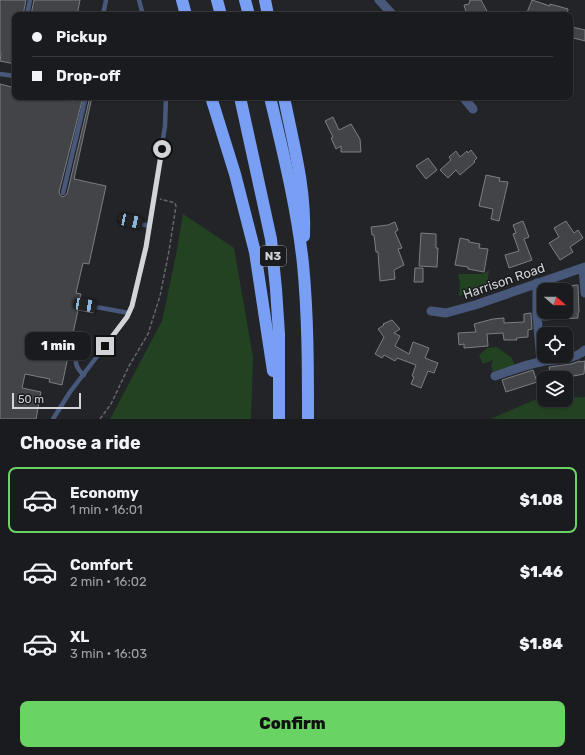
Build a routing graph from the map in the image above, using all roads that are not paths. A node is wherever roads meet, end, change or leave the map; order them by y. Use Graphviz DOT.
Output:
graph roads {
  1 [pos="30,0"];
  2 [pos="106,0"];
  3 [pos="139,0"];
  4 [pos="182,0"];
  5 [pos="218,0"];
  6 [pos="245,0"];
  7 [pos="253,0"];
  8 [pos="265,0"];
  9 [pos="379,0"];
  10 [pos="28,12"];
  11 [pos="104,12"];
  12 [pos="142,12"];
  13 [pos="185,12"];
  14 [pos="220,12"];
  15 [pos="248,12"];
  16 [pos="255,12"];
  17 [pos="267,12"];
  18 [pos="390,12"];
  19 [pos="0,74"];
  20 [pos="12,76"];
  21 [pos="85,100"];
  22 [pos="166,100"];
  23 [pos="212,100"];
  24 [pos="241,100"];
  25 [pos="271,100"];
  26 [pos="285,100"];
  27 [pos="466,100"];
  28 [pos="473,109"];
  29 [pos="63,193"];
  30 [pos="121,219"];
  31 [pos="149,226"];
  32 [pos="303,263"];
  33 [pos="584,267"];
  34 [pos="537,283"];
  35 [pos="585,293"];
  36 [pos="85,305"];
  37 [pos="431,311"];
  38 [pos="129,313"];
  39 [pos="76,347"];
  40 [pos="585,350"];
  41 [pos="573,356"];
  42 [pos="538,363"];
  43 [pos="84,375"];
  44 [pos="496,376"];
  45 [pos="279,415"];
  46 [pos="53,419"];
  47 [pos="308,419"];
  1 -- 10 [label="lane"];
  2 -- 11 [label="lane"];
  3 -- 12 [label="lane"];
  4 -- 13 [label="highway"];
  5 -- 14 [label="highway"];
  6 -- 15 [label="highway"];
  7 -- 16 [label="highway"];
  8 -- 17 [label="highway"];
  9 -- 18 [label="street"];
  19 -- 20 [label="lane"];
  21 -- 29 [label="lane"];
  22 -- 31 [label="lane"];
  23 -- 45 [label="highway"];
  24 -- 45 [label="highway, N3"];
  25 -- 32 [label="highway, N3"];
  26 -- 32 [label="highway"];
  27 -- 28 [label="street"];
  30 -- 31 [label="lane"];
  31 -- 38 [label="lane"];
  32 -- 47 [label="highway, N3"];
  33 -- 34 [label="street, Harrison Road"];
  33 -- 35 [label="street"];
  34 -- 37 [label="street, Harrison Road"];
  36 -- 38 [label="lane"];
  38 -- 43 [label="lane"];
  39 -- 43 [label="lane"];
  40 -- 41 [label="street"];
  42 -- 44 [label="street"];
  43 -- 46 [label="lane"];
}
